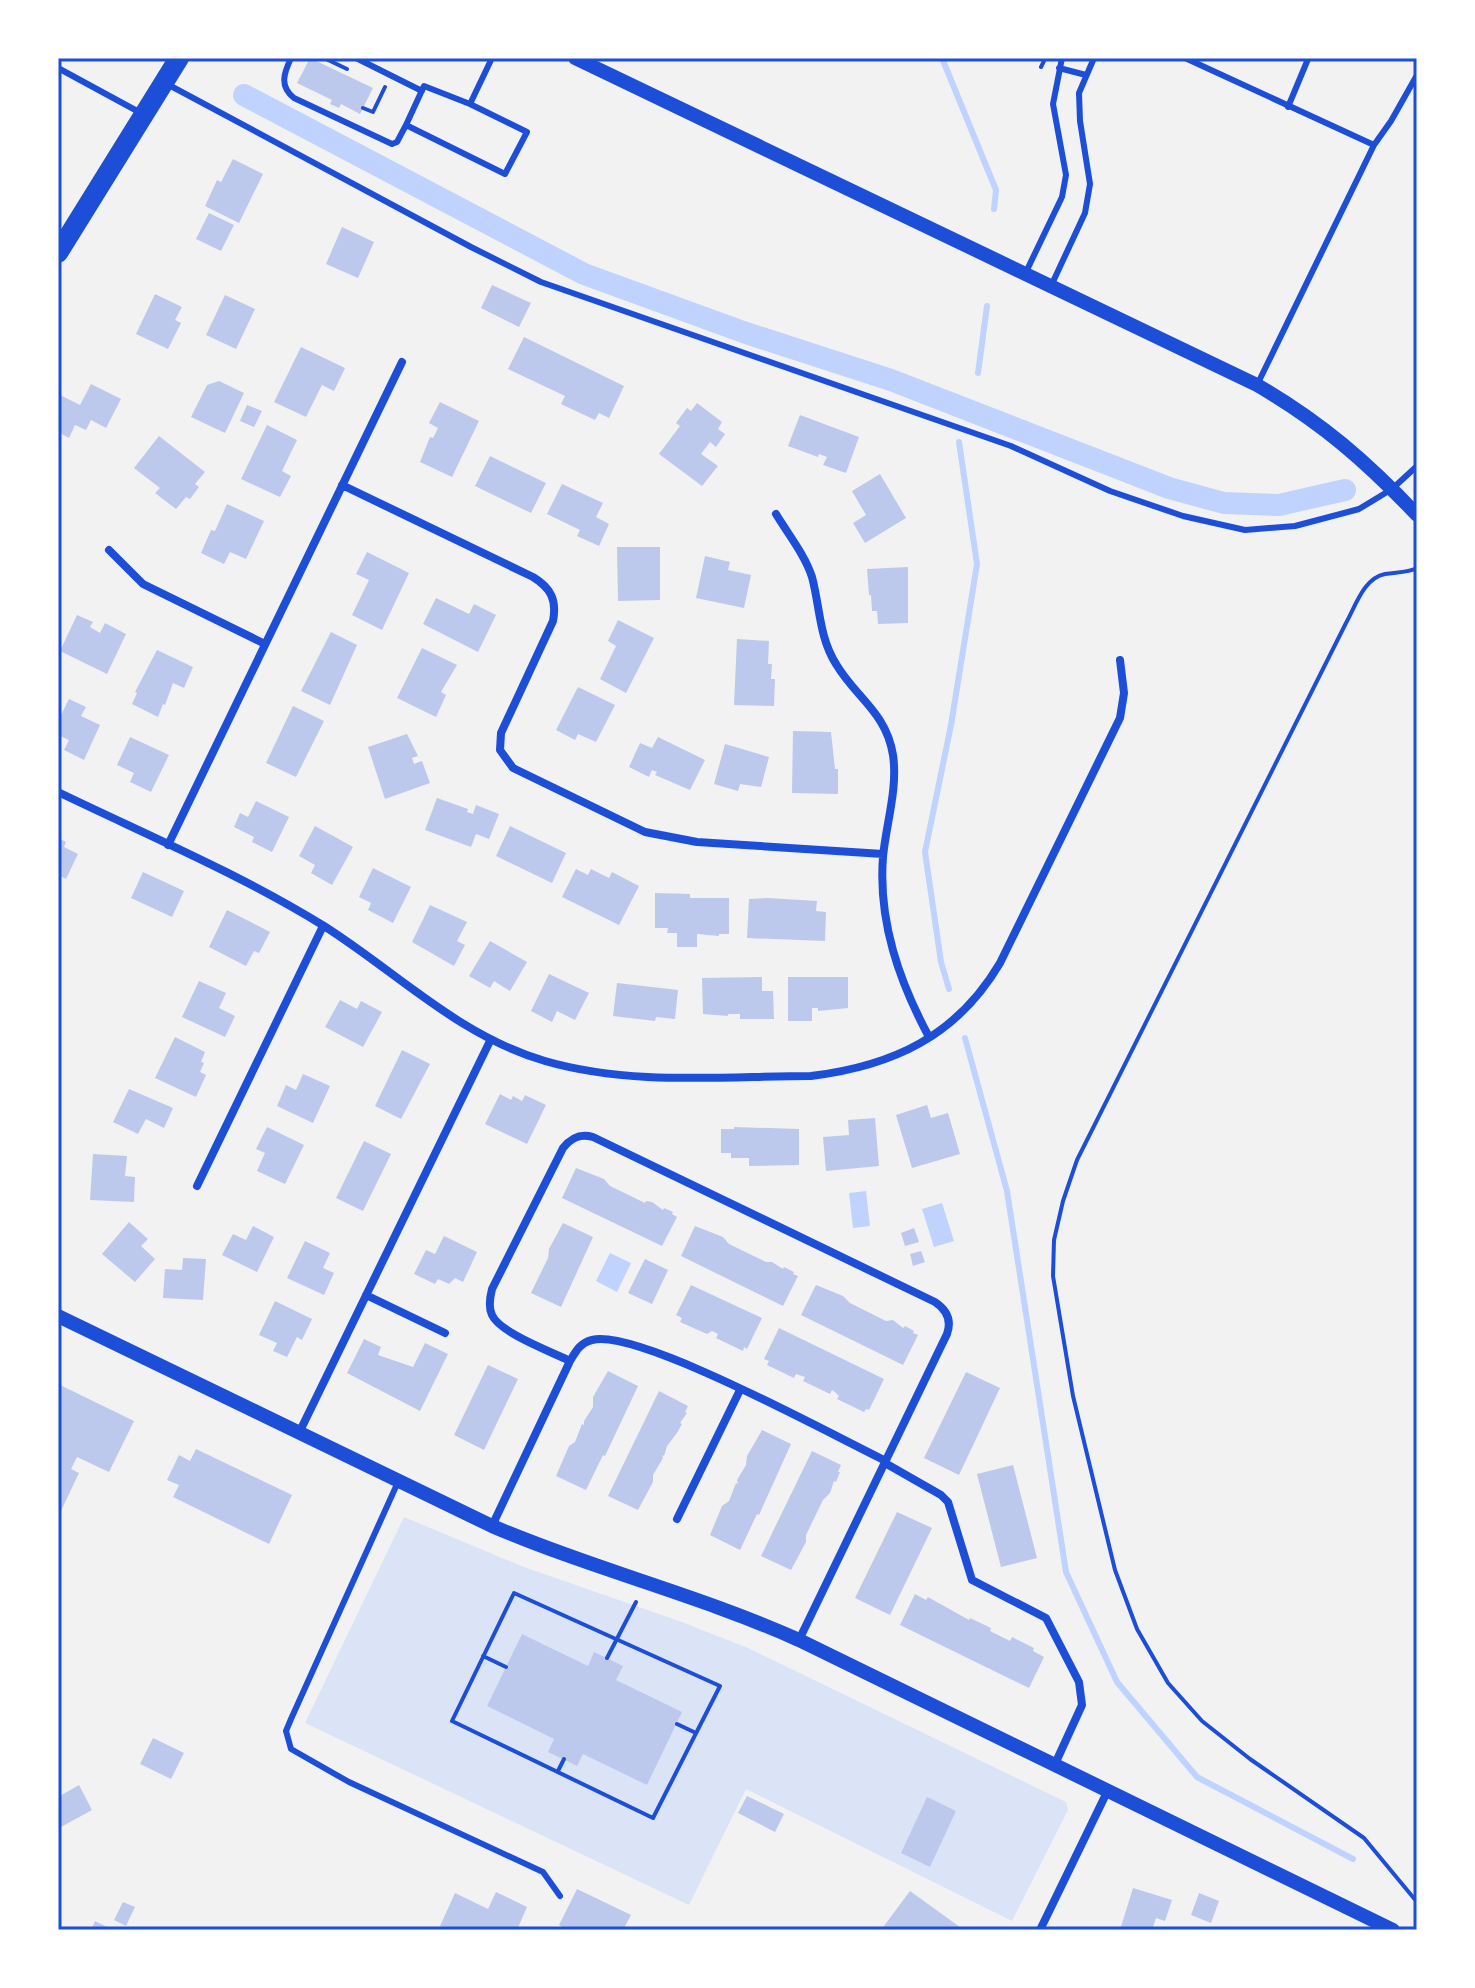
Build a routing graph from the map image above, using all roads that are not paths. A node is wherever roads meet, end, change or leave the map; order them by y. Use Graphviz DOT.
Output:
graph roads {
  1 [pos="179,58"];
  2 [pos="291,58"];
  3 [pos="356,58"];
  4 [pos="492,58"];
  5 [pos="575,58"];
  6 [pos="1062,58"];
  7 [pos="1094,58"];
  8 [pos="1185,58"];
  9 [pos="1308,58"];
  10 [pos="58,68"];
  11 [pos="1059,68"];
  12 [pos="1086,75"];
  13 [pos="1417,75"];
  14 [pos="164,82"];
  15 [pos="422,91"];
  16 [pos="470,104"];
  17 [pos="1288,107"];
  18 [pos="143,114"];
  19 [pos="406,125"];
  20 [pos="1374,145"];
  21 [pos="58,253"];
  22 [pos="1025,273"];
  23 [pos="1051,286"];
  24 [pos="402,362"];
  25 [pos="1257,385"];
  26 [pos="1417,466"];
  27 [pos="342,485"];
  28 [pos="1392,489"];
  29 [pos="776,514"];
  30 [pos="1417,515"];
  31 [pos="109,550"];
  32 [pos="265,644"];
  33 [pos="1120,660"];
  34 [pos="58,792"];
  35 [pos="168,845"];
  36 [pos="883,854"];
  37 [pos="323,926"];
  38 [pos="929,1037"];
  39 [pos="490,1041"];
  40 [pos="197,1186"];
  41 [pos="366,1295"];
  42 [pos="58,1316"];
  43 [pos="445,1333"];
  44 [pos="570,1361"];
  45 [pos="740,1390"];
  46 [pos="299,1433"];
  47 [pos="885,1462"];
  48 [pos="398,1482"];
  49 [pos="677,1519"];
  50 [pos="492,1526"];
  51 [pos="799,1640"];
  52 [pos="1055,1764"];
  53 [pos="1108,1790"];
  54 [pos="560,1896"];
  55 [pos="1040,1930"];
  56 [pos="1393,1930"];
  1 -- 14 [label="main road"];
  2 -- 19 [label="lane"];
  3 -- 15 [label="lane"];
  4 -- 16 [label="lane"];
  5 -- 22 [label="street"];
  6 -- 11 [label="lane"];
  7 -- 12 [label="lane"];
  8 -- 17 [label="lane"];
  9 -- 17 [label="lane"];
  10 -- 18 [label="lane"];
  11 -- 12 [label="lane"];
  11 -- 22 [label="lane"];
  12 -- 23 [label="lane"];
  13 -- 20 [label="lane"];
  14 -- 18 [label="main road"];
  14 -- 28 [label="lane"];
  15 -- 16 [label="lane"];
  15 -- 19 [label="lane"];
  16 -- 19 [label="lane"];
  17 -- 20 [label="lane"];
  18 -- 21 [label="main road"];
  20 -- 25 [label="lane"];
  22 -- 23 [label="street"];
  23 -- 25 [label="street"];
  24 -- 27 [label="street"];
  25 -- 28 [label="street"];
  26 -- 28 [label="lane"];
  27 -- 32 [label="street"];
  27 -- 36 [label="street"];
  28 -- 30 [label="street"];
  29 -- 36 [label="street"];
  31 -- 32 [label="street"];
  32 -- 35 [label="street"];
  33 -- 38 [label="street"];
  34 -- 35 [label="street"];
  35 -- 37 [label="street"];
  36 -- 38 [label="street"];
  37 -- 39 [label="street"];
  37 -- 40 [label="street"];
  38 -- 39 [label="street"];
  39 -- 41 [label="street"];
  41 -- 43 [label="street"];
  41 -- 46 [label="street"];
  42 -- 46 [label="street"];
  44 -- 45 [label="street"];
  44 -- 47 [label="street"];
  44 -- 50 [label="street"];
  45 -- 47 [label="street"];
  45 -- 49 [label="street"];
  46 -- 48 [label="street"];
  47 -- 51 [label="street"];
  47 -- 52 [label="street"];
  48 -- 50 [label="street"];
  48 -- 54 [label="lane"];
  50 -- 51 [label="street"];
  51 -- 52 [label="street"];
  52 -- 53 [label="street"];
  53 -- 55 [label="street"];
  53 -- 56 [label="street"];
}
